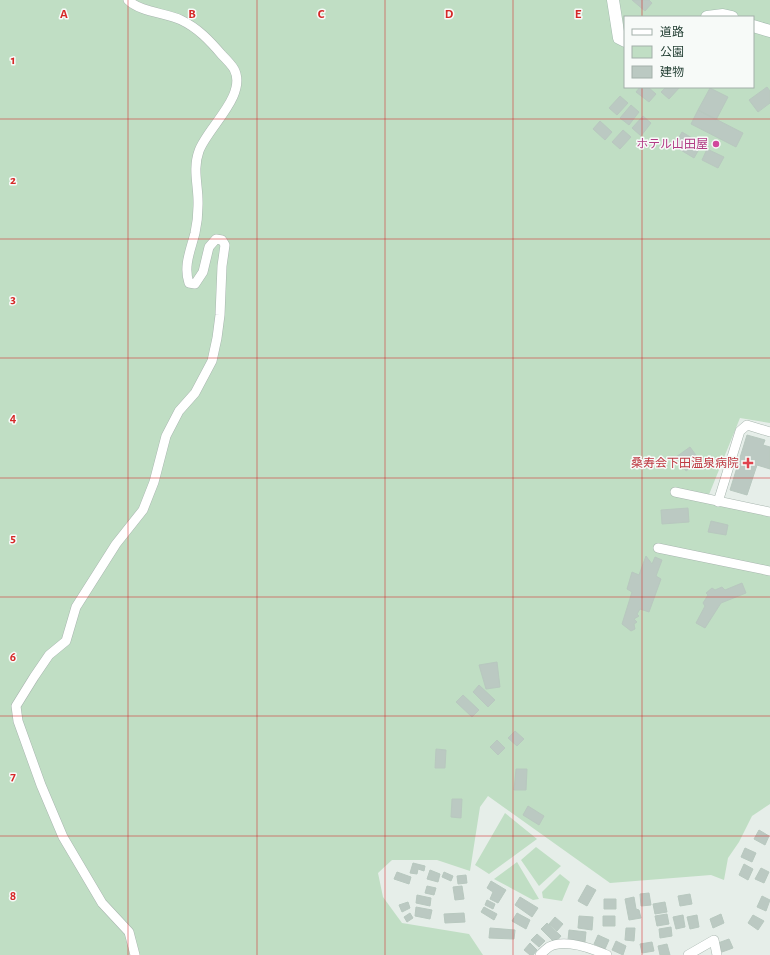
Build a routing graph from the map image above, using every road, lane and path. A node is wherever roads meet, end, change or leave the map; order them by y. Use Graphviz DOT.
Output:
graph roads {
  1 [pos="128,0"];
  2 [pos="613,0"];
  3 [pos="710,16"];
  4 [pos="728,16"];
  5 [pos="754,26"];
  6 [pos="770,31"];
  7 [pos="624,40"];
  8 [pos="770,432"];
  9 [pos="675,492"];
  10 [pos="718,502"];
  11 [pos="770,512"];
  12 [pos="658,548"];
  13 [pos="770,571"];
  14 [pos="135,955"];
  15 [pos="540,955"];
  16 [pos="607,955"];
  17 [pos="688,955"];
  18 [pos="717,955"];
  1 -- 14 [label="street"];
  2 -- 7 [label="main road"];
  3 -- 4 [label="main road"];
  5 -- 6 [label="main road"];
  8 -- 10 [label="street"];
  9 -- 10 [label="street"];
  10 -- 11 [label="street"];
  12 -- 13 [label="street"];
  15 -- 16 [label="street"];
  17 -- 18 [label="street"];
}
